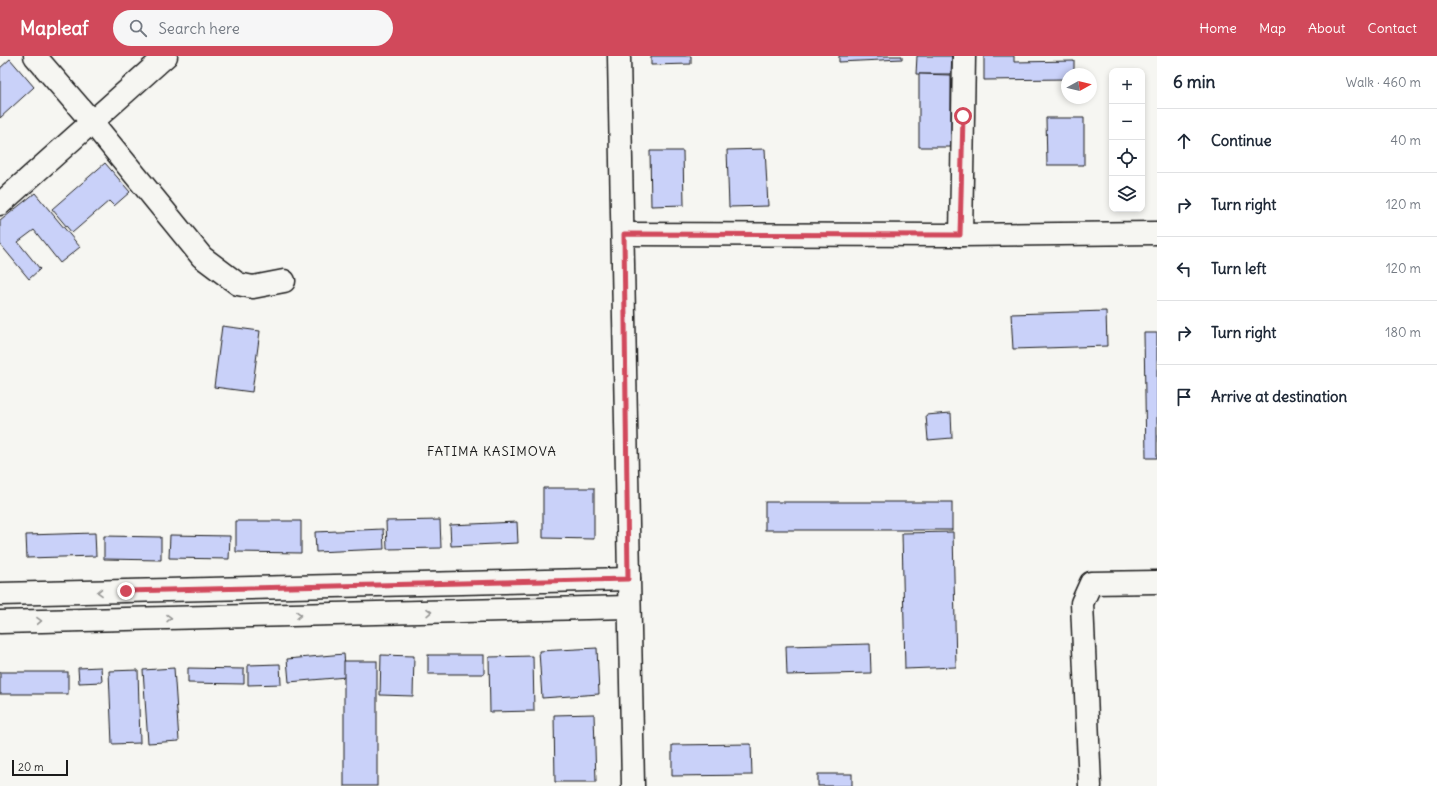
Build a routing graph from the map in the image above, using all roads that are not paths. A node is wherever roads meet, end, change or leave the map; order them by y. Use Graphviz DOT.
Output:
graph roads {
  1 [pos="35,56"];
  2 [pos="166,56"];
  3 [pos="619,56"];
  4 [pos="964,56"];
  5 [pos="92,122"];
  6 [pos="0,204"];
  7 [pos="1157,233"];
  8 [pos="624,234"];
  9 [pos="960,235"];
  10 [pos="284,281"];
  11 [pos="628,579"];
  12 [pos="1157,582"];
  13 [pos="0,594"];
  14 [pos="629,607"];
  15 [pos="0,622"];
  16 [pos="633,786"];
  17 [pos="1090,786"];
  1 -- 5 [label="street"];
  2 -- 5 [label="street"];
  3 -- 8 [label="street"];
  4 -- 9 [label="street"];
  5 -- 6 [label="street"];
  5 -- 10 [label="street"];
  7 -- 9 [label="street"];
  8 -- 9 [label="street"];
  8 -- 11 [label="street"];
  11 -- 13 [label="street, one-way"];
  11 -- 14 [label="street"];
  12 -- 17 [label="street"];
  15 -- 14 [label="street, one-way"];
  14 -- 16 [label="street"];
}
